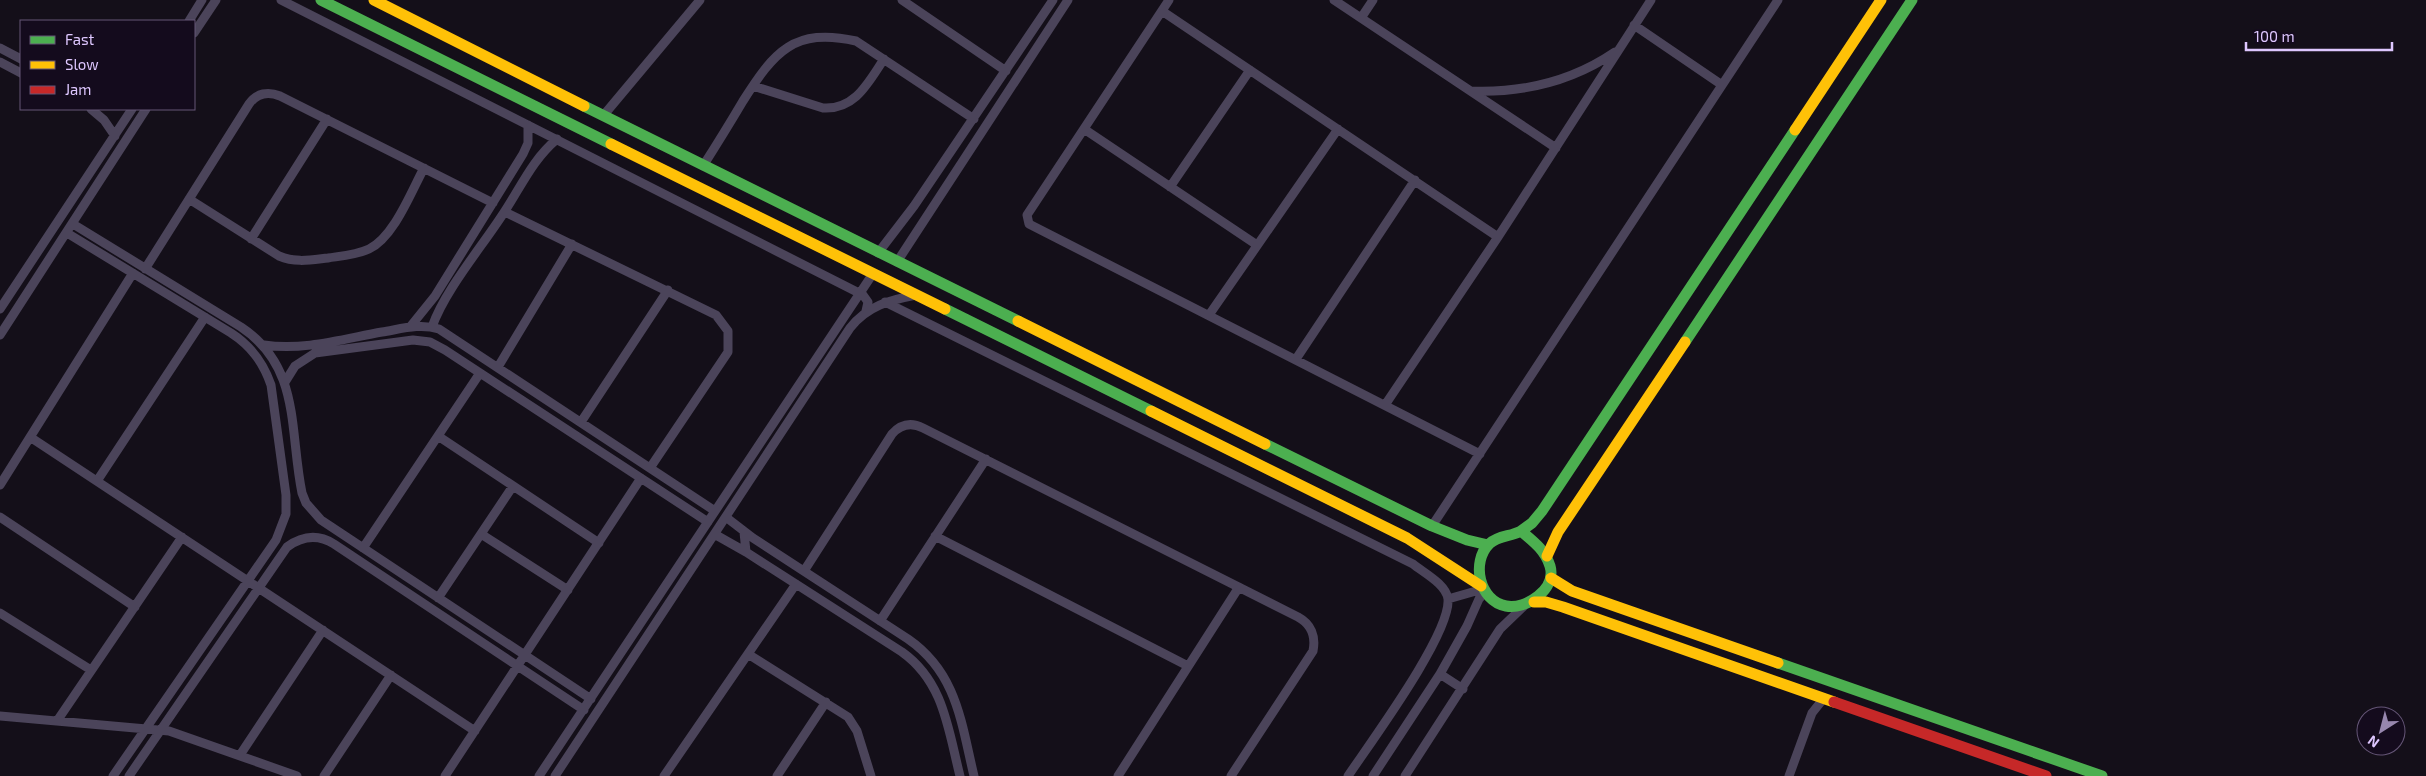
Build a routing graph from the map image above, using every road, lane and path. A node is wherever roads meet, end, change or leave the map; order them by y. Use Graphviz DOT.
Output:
graph roads {
  1 [pos="202,0"];
  2 [pos="216,0"];
  3 [pos="281,0"];
  4 [pos="321,0"];
  5 [pos="374,0"];
  6 [pos="700,0"];
  7 [pos="902,0"];
  8 [pos="1052,0"];
  9 [pos="1068,0"];
  10 [pos="1169,0"];
  11 [pos="1334,0"];
  12 [pos="1373,0"];
  13 [pos="1651,0"];
  14 [pos="1778,0"];
  15 [pos="1881,0"];
  16 [pos="1912,0"];
  17 [pos="1162,11"];
  18 [pos="1361,18"];
  19 [pos="190,20"];
  20 [pos="1634,25"];
  21 [pos="195,32"];
  22 [pos="0,48"];
  23 [pos="1618,51"];
  24 [pos="20,58"];
  25 [pos="884,59"];
  26 [pos="0,62"];
  27 [pos="1250,70"];
  28 [pos="20,72"];
  29 [pos="1006,72"];
  30 [pos="1722,85"];
  31 [pos="753,86"];
  32 [pos="1471,91"];
  33 [pos="92,110"];
  34 [pos="131,110"];
  35 [pos="145,110"];
  36 [pos="603,116"];
  37 [pos="327,119"];
  38 [pos="974,119"];
  39 [pos="618,124"];
  40 [pos="528,125"];
  41 [pos="1084,129"];
  42 [pos="1338,129"];
  43 [pos="115,136"];
  44 [pos="557,139"];
  45 [pos="607,143"];
  46 [pos="526,148"];
  47 [pos="1556,148"];
  48 [pos="539,157"];
  49 [pos="703,166"];
  50 [pos="424,168"];
  51 [pos="1415,180"];
  52 [pos="1170,187"];
  53 [pos="190,199"];
  54 [pos="493,203"];
  55 [pos="914,206"];
  56 [pos="505,212"];
  57 [pos="926,215"];
  58 [pos="73,224"];
  59 [pos="67,233"];
  60 [pos="1498,237"];
  61 [pos="251,239"];
  62 [pos="572,244"];
  63 [pos="1258,245"];
  64 [pos="878,252"];
  65 [pos="896,262"];
  66 [pos="456,263"];
  67 [pos="146,268"];
  68 [pos="466,270"];
  69 [pos="133,273"];
  70 [pos="872,275"];
  71 [pos="668,290"];
  72 [pos="860,293"];
  73 [pos="916,296"];
  74 [pos="885,302"];
  75 [pos="0,309"];
  76 [pos="866,311"];
  77 [pos="1209,315"];
  78 [pos="205,317"];
  79 [pos="432,327"];
  80 [pos="409,328"];
  81 [pos="0,334"];
  82 [pos="264,345"];
  83 [pos="1296,360"];
  84 [pos="498,367"];
  85 [pos="480,373"];
  86 [pos="285,382"];
  87 [pos="1385,405"];
  88 [pos="581,422"];
  89 [pos="438,436"];
  90 [pos="30,437"];
  91 [pos="764,437"];
  92 [pos="775,444"];
  93 [pos="1480,454"];
  94 [pos="986,459"];
  95 [pos="650,468"];
  96 [pos="641,478"];
  97 [pos="97,481"];
  98 [pos="0,485"];
  99 [pos="513,486"];
  100 [pos="716,510"];
  101 [pos="0,517"];
  102 [pos="727,518"];
  103 [pos="708,522"];
  104 [pos="1432,526"];
  105 [pos="1521,531"];
  106 [pos="744,532"];
  107 [pos="481,534"];
  108 [pos="716,535"];
  109 [pos="935,536"];
  110 [pos="182,538"];
  111 [pos="599,543"];
  112 [pos="1488,545"];
  113 [pos="363,548"];
  114 [pos="746,552"];
  115 [pos="1547,556"];
  116 [pos="804,571"];
  117 [pos="1551,578"];
  118 [pos="248,581"];
  119 [pos="796,584"];
  120 [pos="1238,587"];
  121 [pos="259,588"];
  122 [pos="1483,589"];
  123 [pos="568,590"];
  124 [pos="438,598"];
  125 [pos="1448,599"];
  126 [pos="1529,604"];
  127 [pos="135,607"];
  128 [pos="1615,607"];
  129 [pos="0,613"];
  130 [pos="644,618"];
  131 [pos="880,620"];
  132 [pos="1610,624"];
  133 [pos="656,626"];
  134 [pos="323,630"];
  135 [pos="748,654"];
  136 [pos="525,655"];
  137 [pos="518,666"];
  138 [pos="1188,666"];
  139 [pos="91,670"];
  140 [pos="1440,674"];
  141 [pos="391,675"];
  142 [pos="1463,689"];
  143 [pos="1824,698"];
  144 [pos="590,699"];
  145 [pos="826,702"];
  146 [pos="584,710"];
  147 [pos="0,716"];
  148 [pos="57,721"];
  149 [pos="145,729"];
  150 [pos="160,730"];
  151 [pos="475,731"];
  152 [pos="1996,738"];
  153 [pos="240,754"];
  154 [pos="1990,756"];
  155 [pos="112,776"];
  156 [pos="128,776"];
  157 [pos="297,776"];
  158 [pos="324,776"];
  159 [pos="445,776"];
  160 [pos="539,776"];
  161 [pos="555,776"];
  162 [pos="664,776"];
  163 [pos="777,776"];
  164 [pos="871,776"];
  165 [pos="960,776"];
  166 [pos="974,776"];
  167 [pos="1118,776"];
  168 [pos="1231,776"];
  169 [pos="1348,776"];
  170 [pos="1373,776"];
  171 [pos="1405,776"];
  172 [pos="1789,776"];
  173 [pos="2046,776"];
  174 [pos="2102,776"];
  1 -- 19 [label="street"];
  2 -- 21 [label="street"];
  3 -- 40 [label="street"];
  4 -- 45 [label="street"];
  5 -- 36 [label="street"];
  6 -- 36 [label="street"];
  7 -- 29 [label="street"];
  8 -- 29 [label="street"];
  9 -- 57 [label="street"];
  10 -- 17 [label="street"];
  11 -- 18 [label="street"];
  12 -- 18 [label="street"];
  13 -- 20 [label="street"];
  14 -- 30 [label="street"];
  15 -- 105 [label="street"];
  16 -- 115 [label="street"];
  17 -- 27 [label="street"];
  17 -- 41 [label="street"];
  18 -- 32 [label="street"];
  20 -- 23 [label="street"];
  20 -- 30 [label="street"];
  22 -- 24 [label="street"];
  23 -- 32 [label="street"];
  23 -- 47 [label="street"];
  25 -- 31 [label="street"];
  25 -- 31 [label="street"];
  25 -- 38 [label="street"];
  26 -- 28 [label="street"];
  27 -- 42 [label="street"];
  27 -- 52 [label="street"];
  29 -- 38 [label="street"];
  30 -- 93 [label="street"];
  31 -- 49 [label="street"];
  32 -- 47 [label="street"];
  33 -- 43 [label="street"];
  34 -- 43 [label="street"];
  35 -- 58 [label="street"];
  36 -- 39 [label="street"];
  37 -- 50 [label="street"];
  37 -- 53 [label="street"];
  37 -- 61 [label="street"];
  38 -- 55 [label="street"];
  39 -- 45 [label="street"];
  39 -- 49 [label="street"];
  40 -- 44 [label="street"];
  40 -- 46 [label="street"];
  41 -- 52 [label="street"];
  41 -- 77 [label="street"];
  42 -- 51 [label="street"];
  42 -- 63 [label="street"];
  43 -- 75 [label="street"];
  44 -- 48 [label="street"];
  44 -- 72 [label="street"];
  45 -- 70 [label="street"];
  46 -- 48 [label="street"];
  46 -- 54 [label="street"];
  47 -- 60 [label="street"];
  48 -- 56 [label="street"];
  49 -- 64 [label="street"];
  50 -- 54 [label="street"];
  50 -- 61 [label="street"];
  51 -- 60 [label="street"];
  51 -- 83 [label="street"];
  52 -- 63 [label="street"];
  53 -- 61 [label="street"];
  53 -- 67 [label="street"];
  54 -- 66 [label="street"];
  55 -- 57 [label="street"];
  55 -- 64 [label="street"];
  56 -- 62 [label="street"];
  56 -- 68 [label="street"];
  57 -- 65 [label="street"];
  58 -- 59 [label="street"];
  58 -- 67 [label="street"];
  59 -- 69 [label="street"];
  59 -- 81 [label="street"];
  60 -- 87 [label="street"];
  62 -- 71 [label="street"];
  62 -- 84 [label="street"];
  63 -- 77 [label="street"];
  64 -- 65 [label="street"];
  65 -- 104 [label="street"];
  66 -- 68 [label="street"];
  66 -- 80 [label="street"];
  67 -- 82 [label="street"];
  68 -- 79 [label="street"];
  69 -- 78 [label="street"];
  69 -- 90 [label="street"];
  70 -- 72 [label="street"];
  70 -- 73 [label="street"];
  71 -- 88 [label="street"];
  71 -- 95 [label="street"];
  72 -- 76 [label="street"];
  72 -- 91 [label="street"];
  73 -- 74 [label="street"];
  73 -- 122 [label="street"];
  74 -- 76 [label="street"];
  74 -- 125 [label="street"];
  76 -- 92 [label="street"];
  77 -- 83 [label="street"];
  78 -- 97 [label="street"];
  78 -- 118 [label="street"];
  79 -- 80 [label="street"];
  79 -- 84 [label="street"];
  80 -- 82 [label="street"];
  82 -- 86 [label="street"];
  83 -- 87 [label="street"];
  84 -- 88 [label="street"];
  85 -- 86 [label="street"];
  85 -- 89 [label="street"];
  85 -- 96 [label="street"];
  86 -- 113 [label="street"];
  87 -- 93 [label="street"];
  88 -- 95 [label="street"];
  89 -- 99 [label="street"];
  89 -- 113 [label="street"];
  90 -- 97 [label="street"];
  90 -- 98 [label="street"];
  91 -- 92 [label="street"];
  91 -- 100 [label="street"];
  92 -- 102 [label="street"];
  93 -- 104 [label="street"];
  94 -- 109 [label="street"];
  94 -- 116 [label="street"];
  94 -- 120 [label="street"];
  95 -- 100 [label="street"];
  96 -- 103 [label="street"];
  96 -- 111 [label="street"];
  97 -- 110 [label="street"];
  99 -- 107 [label="street"];
  99 -- 111 [label="street"];
  100 -- 103 [label="street"];
  101 -- 127 [label="street"];
  102 -- 106 [label="street"];
  102 -- 108 [label="street"];
  103 -- 130 [label="street"];
  104 -- 112 [label="street"];
  105 -- 112 [label="street"];
  105 -- 115 [label="street"];
  106 -- 114 [label="street"];
  106 -- 116 [label="street"];
  107 -- 123 [label="street"];
  107 -- 124 [label="street"];
  108 -- 114 [label="street"];
  108 -- 133 [label="street"];
  109 -- 131 [label="street"];
  109 -- 138 [label="street"];
  110 -- 118 [label="street"];
  110 -- 127 [label="street"];
  111 -- 123 [label="street"];
  112 -- 122 [label="street"];
  113 -- 124 [label="street"];
  114 -- 119 [label="street"];
  115 -- 117 [label="street"];
  116 -- 131 [label="street"];
  117 -- 126 [label="street"];
  117 -- 128 [label="street"];
  118 -- 121 [label="street"];
  118 -- 149 [label="street"];
  119 -- 135 [label="street"];
  119 -- 165 [label="street"];
  120 -- 138 [label="street"];
  120 -- 168 [label="street"];
  121 -- 134 [label="street"];
  121 -- 137 [label="street"];
  121 -- 150 [label="street"];
  122 -- 125 [label="street"];
  122 -- 126 [label="street"];
  122 -- 140 [label="street"];
  123 -- 136 [label="street"];
  124 -- 136 [label="street"];
  125 -- 169 [label="street"];
  126 -- 132 [label="street"];
  126 -- 142 [label="street"];
  127 -- 139 [label="street"];
  128 -- 132 [label="street"];
  128 -- 152 [label="street"];
  129 -- 139 [label="street"];
  130 -- 133 [label="street"];
  130 -- 144 [label="street"];
  131 -- 166 [label="street"];
  132 -- 143 [label="street"];
  133 -- 161 [label="street"];
  134 -- 141 [label="street"];
  134 -- 153 [label="street"];
  135 -- 145 [label="street"];
  135 -- 162 [label="street"];
  136 -- 137 [label="street"];
  136 -- 144 [label="street"];
  137 -- 146 [label="street"];
  137 -- 151 [label="street"];
  138 -- 167 [label="street"];
  139 -- 148 [label="street"];
  140 -- 142 [label="street"];
  140 -- 170 [label="street"];
  141 -- 151 [label="street"];
  141 -- 158 [label="street"];
  142 -- 171 [label="street"];
  143 -- 154 [label="street"];
  143 -- 172 [label="street"];
  144 -- 146 [label="street"];
  145 -- 163 [label="street"];
  145 -- 164 [label="street"];
  146 -- 160 [label="street"];
  147 -- 148 [label="street"];
  148 -- 149 [label="street"];
  149 -- 150 [label="street"];
  149 -- 155 [label="street"];
  150 -- 153 [label="street"];
  150 -- 156 [label="street"];
  151 -- 159 [label="street"];
  152 -- 154 [label="street"];
  152 -- 174 [label="street"];
  153 -- 157 [label="street"];
  154 -- 173 [label="street"];
}
